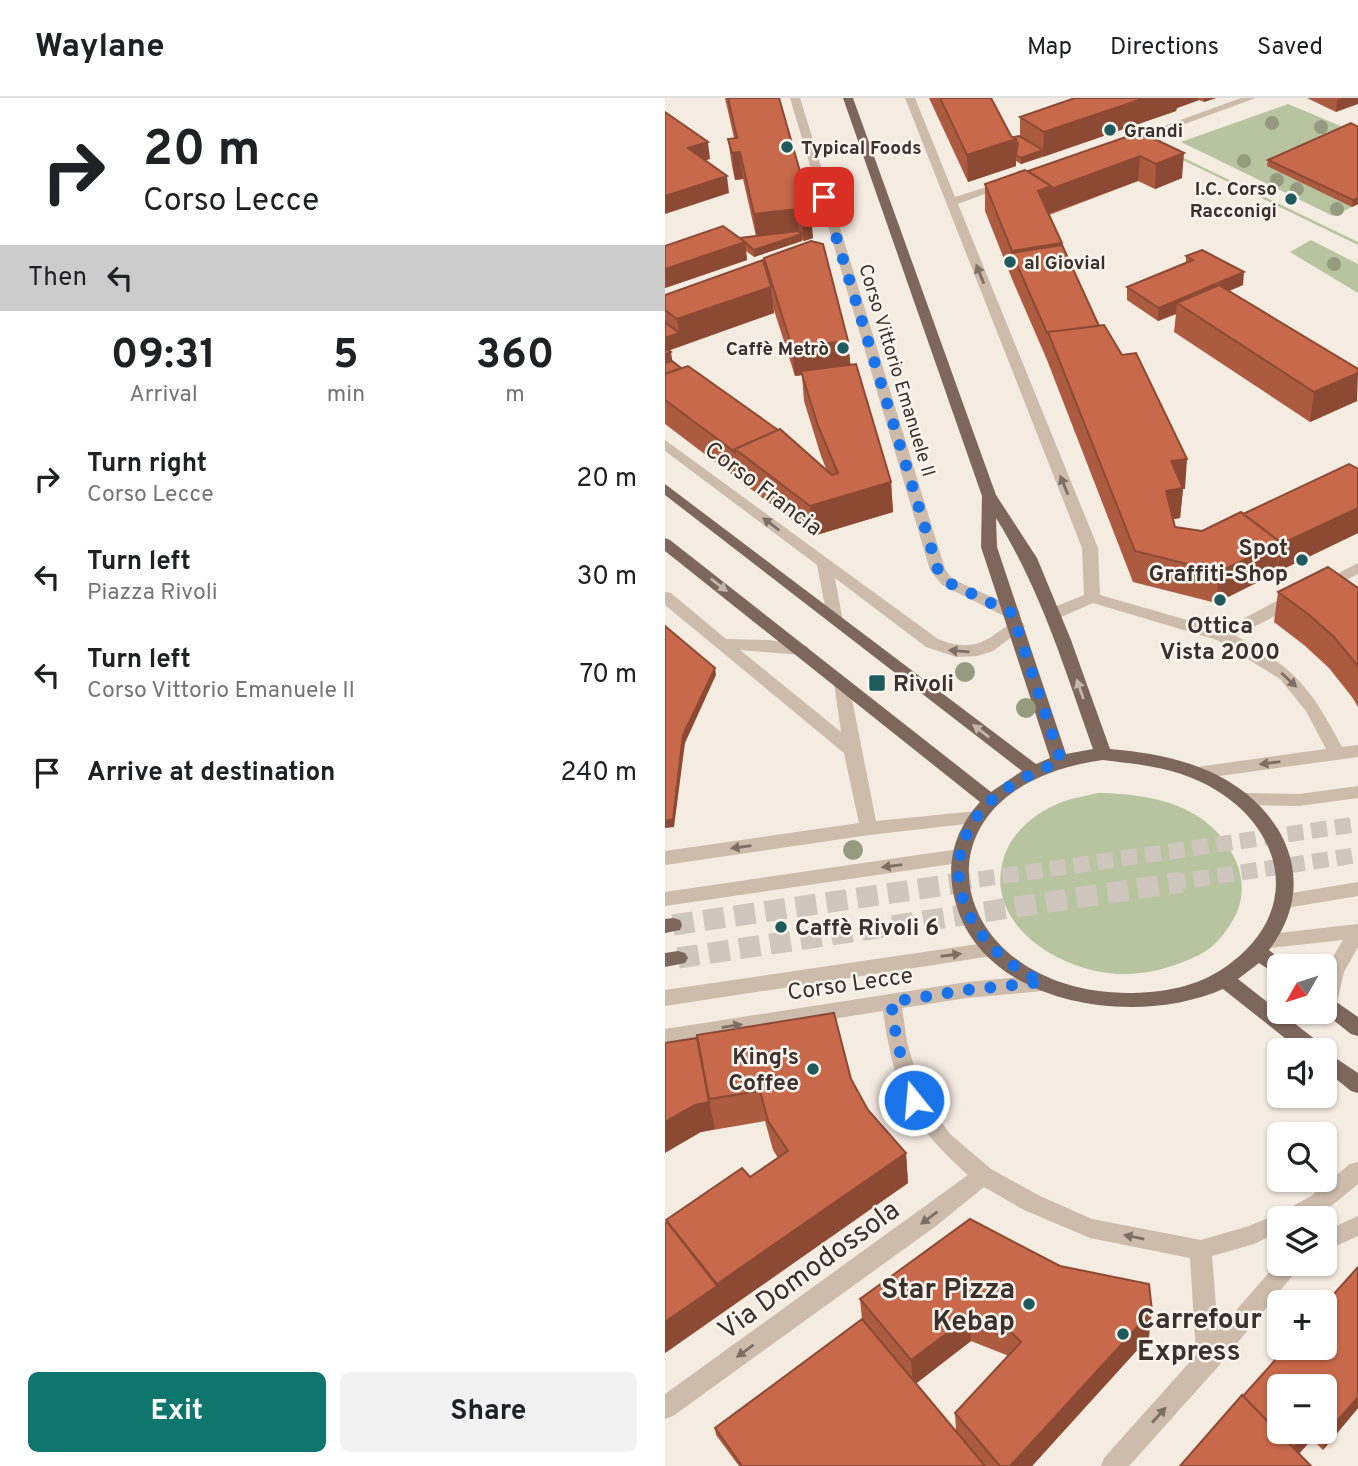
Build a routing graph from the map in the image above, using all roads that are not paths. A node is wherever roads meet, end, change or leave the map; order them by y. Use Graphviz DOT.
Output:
graph roads {
  1 [pos="795,98"];
  2 [pos="848,98"];
  3 [pos="910,98"];
  4 [pos="1251,98"];
  5 [pos="1110,147"];
  6 [pos="1021,178"];
  7 [pos="951,202"];
  8 [pos="665,443"];
  9 [pos="665,488"];
  10 [pos="989,495"];
  11 [pos="665,543"];
  12 [pos="825,565"];
  13 [pos="1358,568"];
  14 [pos="665,597"];
  15 [pos="1093,598"];
  16 [pos="1053,614"];
  17 [pos="834,617"];
  18 [pos="1015,620"];
  19 [pos="1223,636"];
  20 [pos="723,644"];
  21 [pos="801,650"];
  22 [pos="842,683"];
  23 [pos="852,750"];
  24 [pos="1358,751"];
  25 [pos="1103,754"];
  26 [pos="1338,755"];
  27 [pos="1061,761"];
  28 [pos="1035,772"];
  29 [pos="1197,773"];
  30 [pos="1358,792"];
  31 [pos="1242,799"];
  32 [pos="991,801"];
  33 [pos="977,817"];
  34 [pos="869,828"];
  35 [pos="959,856"];
  36 [pos="665,858"];
  37 [pos="1358,889"];
  38 [pos="665,899"];
  39 [pos="1286,901"];
  40 [pos="1358,931"];
  41 [pos="1264,947"];
  42 [pos="992,950"];
  43 [pos="1269,954"];
  44 [pos="1337,966"];
  45 [pos="1224,979"];
  46 [pos="1043,982"];
  47 [pos="665,998"];
  48 [pos="891,1002"];
  49 [pos="1337,1012"];
  50 [pos="1358,1028"];
  51 [pos="665,1037"];
  52 [pos="1299,1038"];
  53 [pos="1337,1068"];
  54 [pos="1358,1085"];
  55 [pos="1358,1171"];
  56 [pos="983,1176"];
  57 [pos="1313,1206"];
  58 [pos="1358,1226"];
  59 [pos="1267,1228"];
  60 [pos="1337,1236"];
  61 [pos="1201,1250"];
  62 [pos="1280,1276"];
  63 [pos="1208,1361"];
  64 [pos="665,1408"];
  65 [pos="1113,1466"];
  1 -- 18 [label="street, Corso Vittorio Emanuele II"];
  2 -- 10 [label="main road, Corso Vittorio Emanuele II"];
  3 -- 7 [label="street"];
  4 -- 5 [label="street"];
  6 -- 7 [label="street"];
  15 -- 7 [label="street, one-way"];
  12 -- 8 [label="street, Corso Francia, one-way"];
  9 -- 17 [label="main road"];
  10 -- 16 [label="main road, Corso Vittorio Emanuele II"];
  10 -- 18 [label="main road, Corso Vittorio Emanuele II"];
  11 -- 21 [label="main road, one-way"];
  12 -- 17 [label="street, Corso Francia"];
  18 -- 12 [label="street, one-way"];
  13 -- 19 [label="street"];
  14 -- 20 [label="street"];
  15 -- 16 [label="street"];
  15 -- 19 [label="street"];
  25 -- 16 [label="main road, Corso Vittorio Emanuele II, one-way"];
  28 -- 17 [label="main road, one-way"];
  18 -- 27 [label="main road, Corso Vittorio Emanuele II"];
  19 -- 26 [label="street, one-way"];
  20 -- 21 [label="street"];
  20 -- 23 [label="street"];
  21 -- 22 [label="main road"];
  22 -- 23 [label="street"];
  22 -- 32 [label="main road"];
  23 -- 34 [label="street"];
  24 -- 26 [label="street"];
  25 -- 27 [label="main road"];
  25 -- 29 [label="main road"];
  26 -- 29 [label="street, one-way"];
  27 -- 28 [label="main road"];
  28 -- 32 [label="main road"];
  29 -- 31 [label="main road"];
  30 -- 31 [label="street"];
  31 -- 39 [label="main road"];
  32 -- 33 [label="main road"];
  33 -- 34 [label="street"];
  33 -- 35 [label="main road"];
  34 -- 36 [label="street, one-way"];
  35 -- 38 [label="street, one-way"];
  35 -- 42 [label="main road"];
  37 -- 39 [label="street"];
  39 -- 41 [label="main road"];
  40 -- 41 [label="street"];
  40 -- 44 [label="street"];
  41 -- 43 [label="main road"];
  41 -- 45 [label="main road"];
  42 -- 46 [label="main road"];
  47 -- 42 [label="street, Corso Lecce, one-way"];
  45 -- 46 [label="main road"];
  45 -- 52 [label="main road"];
  46 -- 48 [label="street, Corso Lecce"];
  51 -- 48 [label="street, Corso Lecce, one-way"];
  48 -- 56 [label="street"];
  49 -- 50 [label="main road"];
  53 -- 54 [label="main road"];
  55 -- 57 [label="street"];
  61 -- 56 [label="street, one-way"];
  56 -- 64 [label="street, Via Domodossola, one-way"];
  58 -- 60 [label="street"];
  59 -- 61 [label="street"];
  61 -- 63 [label="street"];
  62 -- 63 [label="street"];
  65 -- 63 [label="street, one-way"];
}
